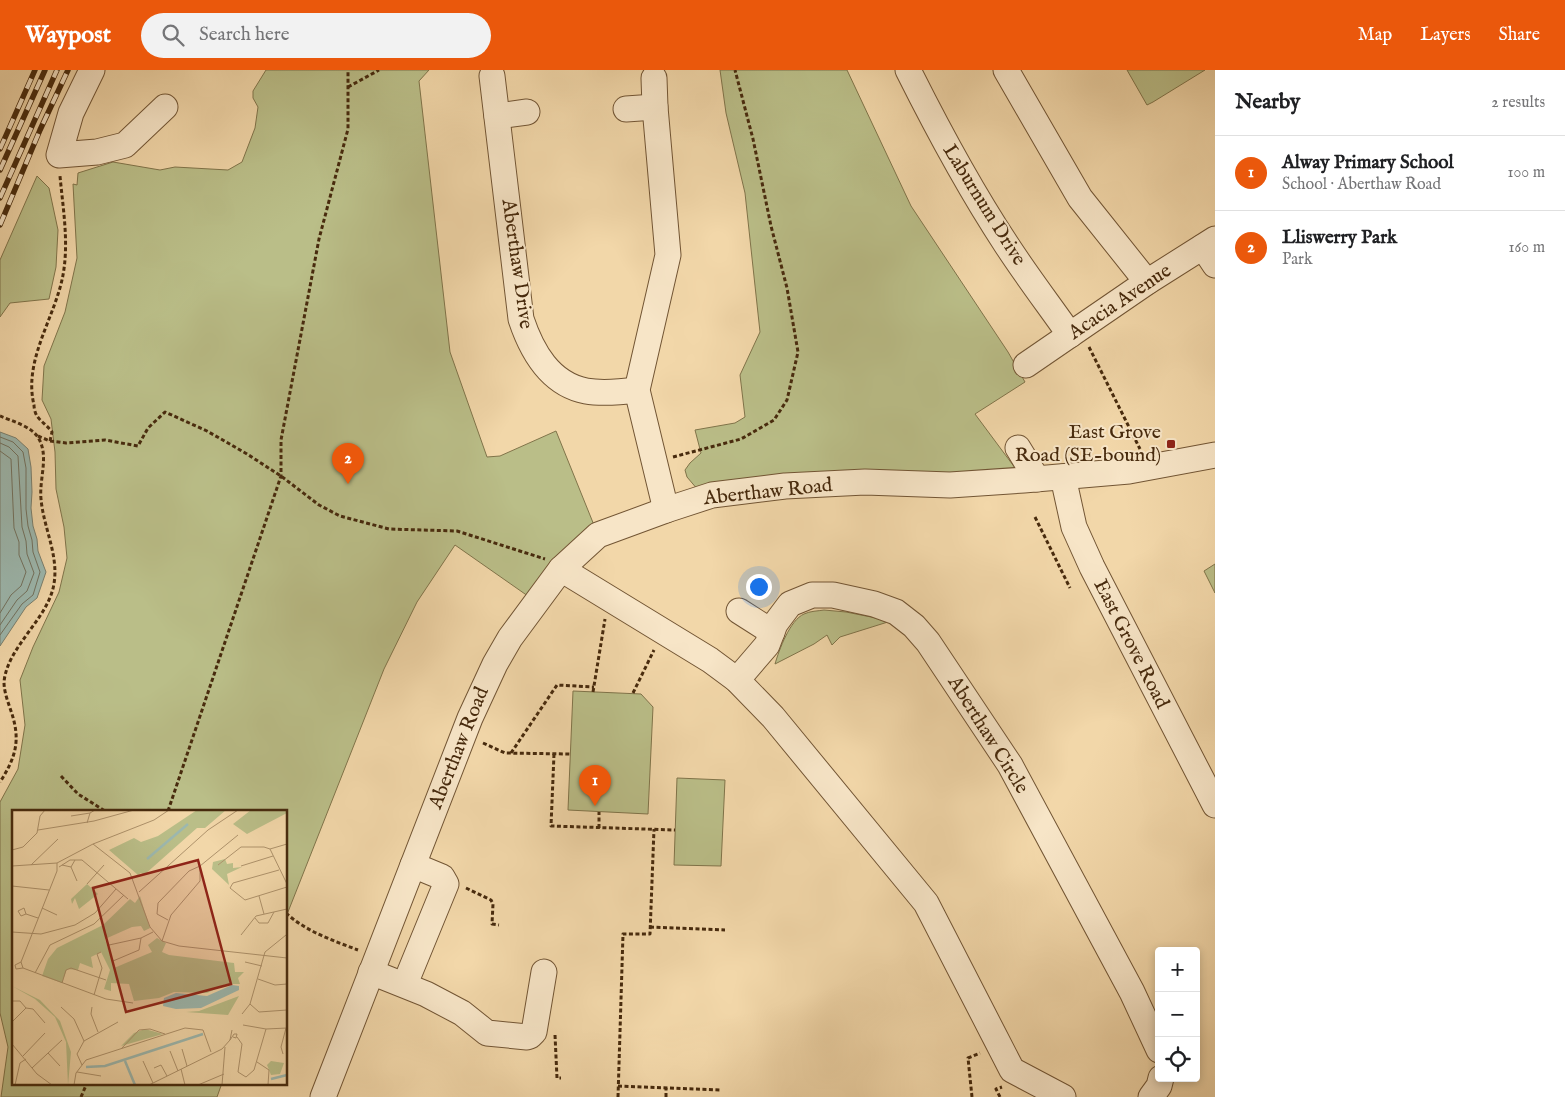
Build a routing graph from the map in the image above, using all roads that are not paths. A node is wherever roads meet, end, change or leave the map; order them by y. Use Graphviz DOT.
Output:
graph roads {
  1 [pos="92,70"];
  2 [pos="908,70"];
  3 [pos="1006,70"];
  4 [pos="492,76"];
  5 [pos="654,78"];
  6 [pos="166,107"];
  7 [pos="655,107"];
  8 [pos="626,109"];
  9 [pos="527,112"];
  10 [pos="497,116"];
  11 [pos="1211,250"];
  12 [pos="1147,282"];
  13 [pos="1075,332"];
  14 [pos="1026,365"];
  15 [pos="637,390"];
  16 [pos="1018,448"];
  17 [pos="1215,455"];
  18 [pos="1063,477"];
  19 [pos="1036,479"];
  20 [pos="666,510"];
  21 [pos="557,565"];
  22 [pos="739,611"];
  23 [pos="772,632"];
  24 [pos="737,680"];
  25 [pos="1215,805"];
  26 [pos="413,865"];
  27 [pos="367,962"];
  28 [pos="544,972"];
  29 [pos="405,984"];
  30 [pos="1155,1041"];
  31 [pos="1160,1082"];
  32 [pos="322,1097"];
  33 [pos="1063,1097"];
  34 [pos="1151,1097"];
  1 -- 6 [label="street"];
  2 -- 13 [label="street, Laburnum Drive"];
  3 -- 12 [label="street"];
  4 -- 10 [label="street, Aberthaw Drive"];
  5 -- 7 [label="street"];
  7 -- 8 [label="street"];
  7 -- 15 [label="street"];
  9 -- 10 [label="street"];
  10 -- 15 [label="street, Aberthaw Drive"];
  11 -- 12 [label="street, Acacia Avenue"];
  12 -- 13 [label="street, Acacia Avenue"];
  13 -- 14 [label="street, Acacia Avenue"];
  15 -- 20 [label="street"];
  16 -- 19 [label="street"];
  17 -- 18 [label="street, Aberthaw Road"];
  18 -- 19 [label="street, Aberthaw Road"];
  18 -- 25 [label="street, East Grove Road"];
  19 -- 20 [label="street, Aberthaw Road"];
  20 -- 21 [label="street, Aberthaw Road"];
  21 -- 24 [label="street"];
  21 -- 26 [label="street, Aberthaw Road"];
  22 -- 23 [label="street"];
  23 -- 24 [label="street, Aberthaw Circle"];
  23 -- 30 [label="street, Aberthaw Circle"];
  24 -- 33 [label="street"];
  26 -- 27 [label="street, Aberthaw Road"];
  26 -- 29 [label="street"];
  27 -- 29 [label="street"];
  27 -- 32 [label="street, Aberthaw Road"];
  28 -- 29 [label="street"];
  31 -- 34 [label="street"];
}
